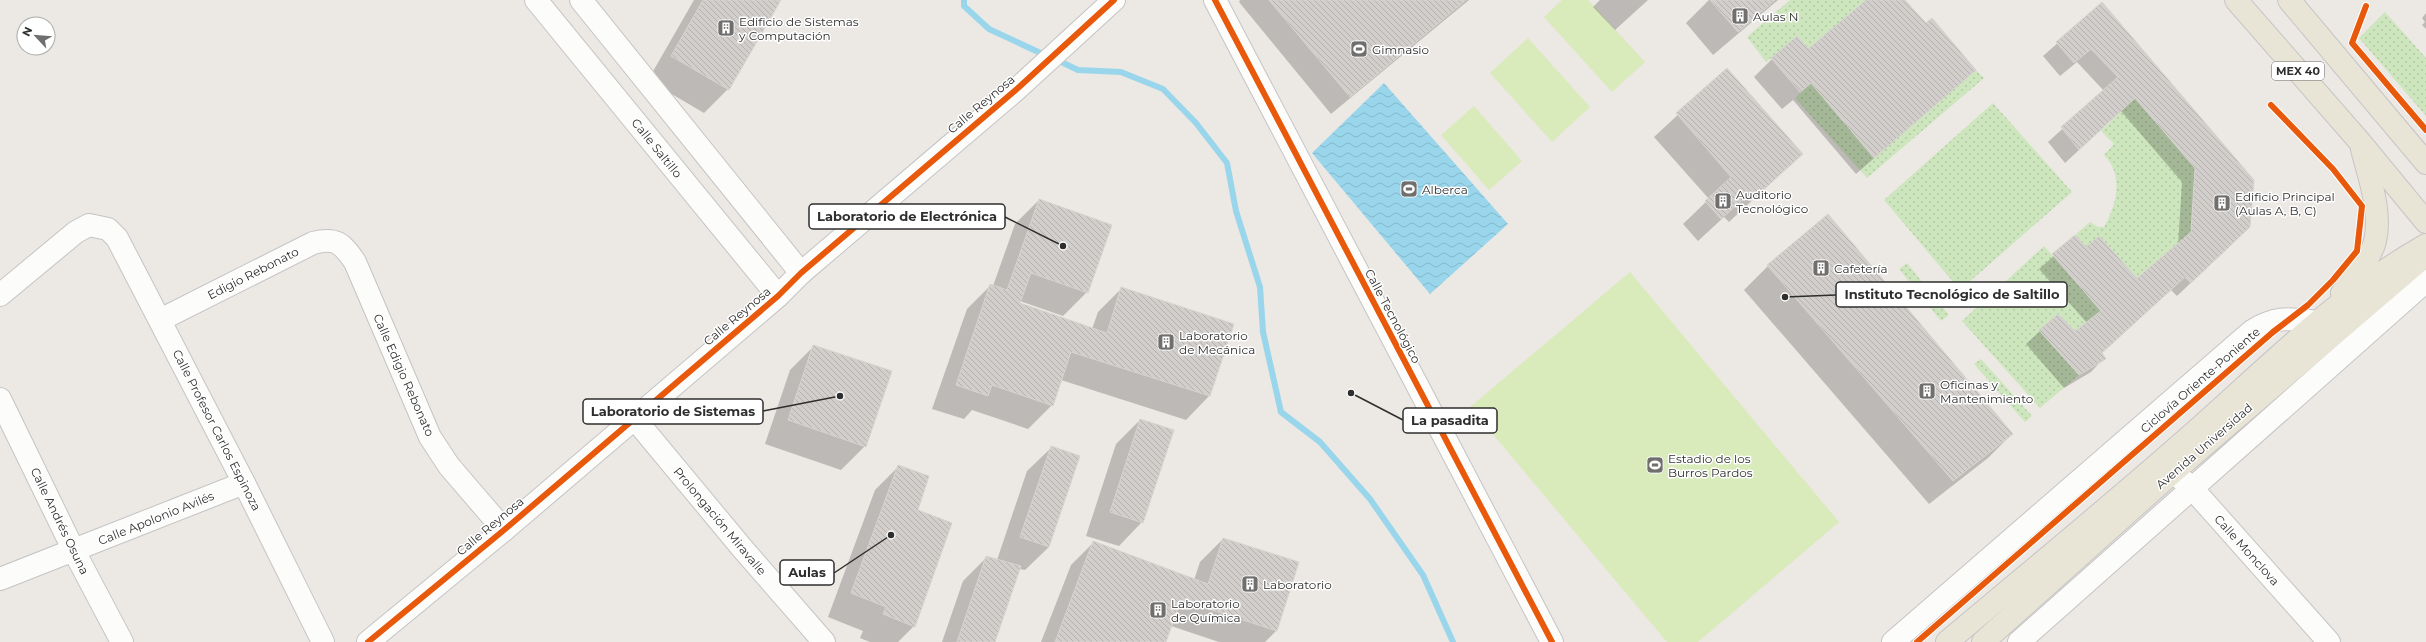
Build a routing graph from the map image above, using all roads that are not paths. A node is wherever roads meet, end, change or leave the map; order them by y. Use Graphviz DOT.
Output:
graph roads {
  1 [pos="536,0"];
  2 [pos="580,0"];
  3 [pos="1215,0"];
  4 [pos="2236,0"];
  5 [pos="2289,0"];
  6 [pos="1108,5"];
  7 [pos="2360,142"];
  8 [pos="2426,162"];
  9 [pos="2426,222"];
  10 [pos="2426,245"];
  11 [pos="346,250"];
  12 [pos="2426,253"];
  13 [pos="801,273"];
  14 [pos="2426,281"];
  15 [pos="0,295"];
  16 [pos="778,296"];
  17 [pos="160,320"];
  18 [pos="2319,322"];
  19 [pos="0,398"];
  20 [pos="634,418"];
  21 [pos="2166,468"];
  22 [pos="244,483"];
  23 [pos="2191,487"];
  24 [pos="504,530"];
  25 [pos="74,551"];
  26 [pos="0,579"];
  27 [pos="122,642"];
  28 [pos="323,642"];
  29 [pos="368,642"];
  30 [pos="824,642"];
  31 [pos="1552,642"];
  32 [pos="1893,642"];
  33 [pos="1948,642"];
  34 [pos="1983,642"];
  35 [pos="2019,642"];
  36 [pos="2329,642"];
  1 -- 16 [label="street, Calle Saltillo"];
  2 -- 13 [label="street"];
  3 -- 31 [label="street, Calle Tecnológico"];
  4 -- 7 [label="main road, MEX 40"];
  5 -- 8 [label="main road, MEX 40"];
  6 -- 13 [label="street, Calle Reynosa"];
  7 -- 9 [label="main road, MEX 40"];
  7 -- 18 [label="main road"];
  10 -- 18 [label="main road, Avenida Universidad"];
  11 -- 17 [label="street, Edigio Rebonato"];
  11 -- 24 [label="street, Calle Edigio Rebonato"];
  12 -- 21 [label="main road, Avenida Universidad"];
  13 -- 16 [label="street, Calle Reynosa"];
  14 -- 23 [label="street, Avenida Universidad"];
  15 -- 17 [label="street, Calle Profesor Carlos Espinoza"];
  16 -- 20 [label="street, Calle Reynosa"];
  17 -- 22 [label="street, Calle Profesor Carlos Espinoza"];
  18 -- 21 [label="main road, Avenida Universidad"];
  18 -- 32 [label="street"];
  19 -- 25 [label="street, Calle Andrés Osuna"];
  20 -- 24 [label="street, Calle Reynosa"];
  20 -- 30 [label="street, Prolongación Miravalle"];
  21 -- 23 [label="street, Calle Monclova"];
  21 -- 33 [label="main road, Avenida Universidad"];
  21 -- 34 [label="main road, Avenida Universidad"];
  22 -- 25 [label="street, Calle Apolonio Avilés"];
  22 -- 28 [label="street, Calle Profesor Carlos Espinoza"];
  23 -- 35 [label="street, Avenida Universidad"];
  23 -- 36 [label="street, Calle Monclova"];
  24 -- 29 [label="street, Calle Reynosa"];
  25 -- 26 [label="street, Calle Apolonio Avilés"];
  25 -- 27 [label="street, Calle Andrés Osuna"];
}
